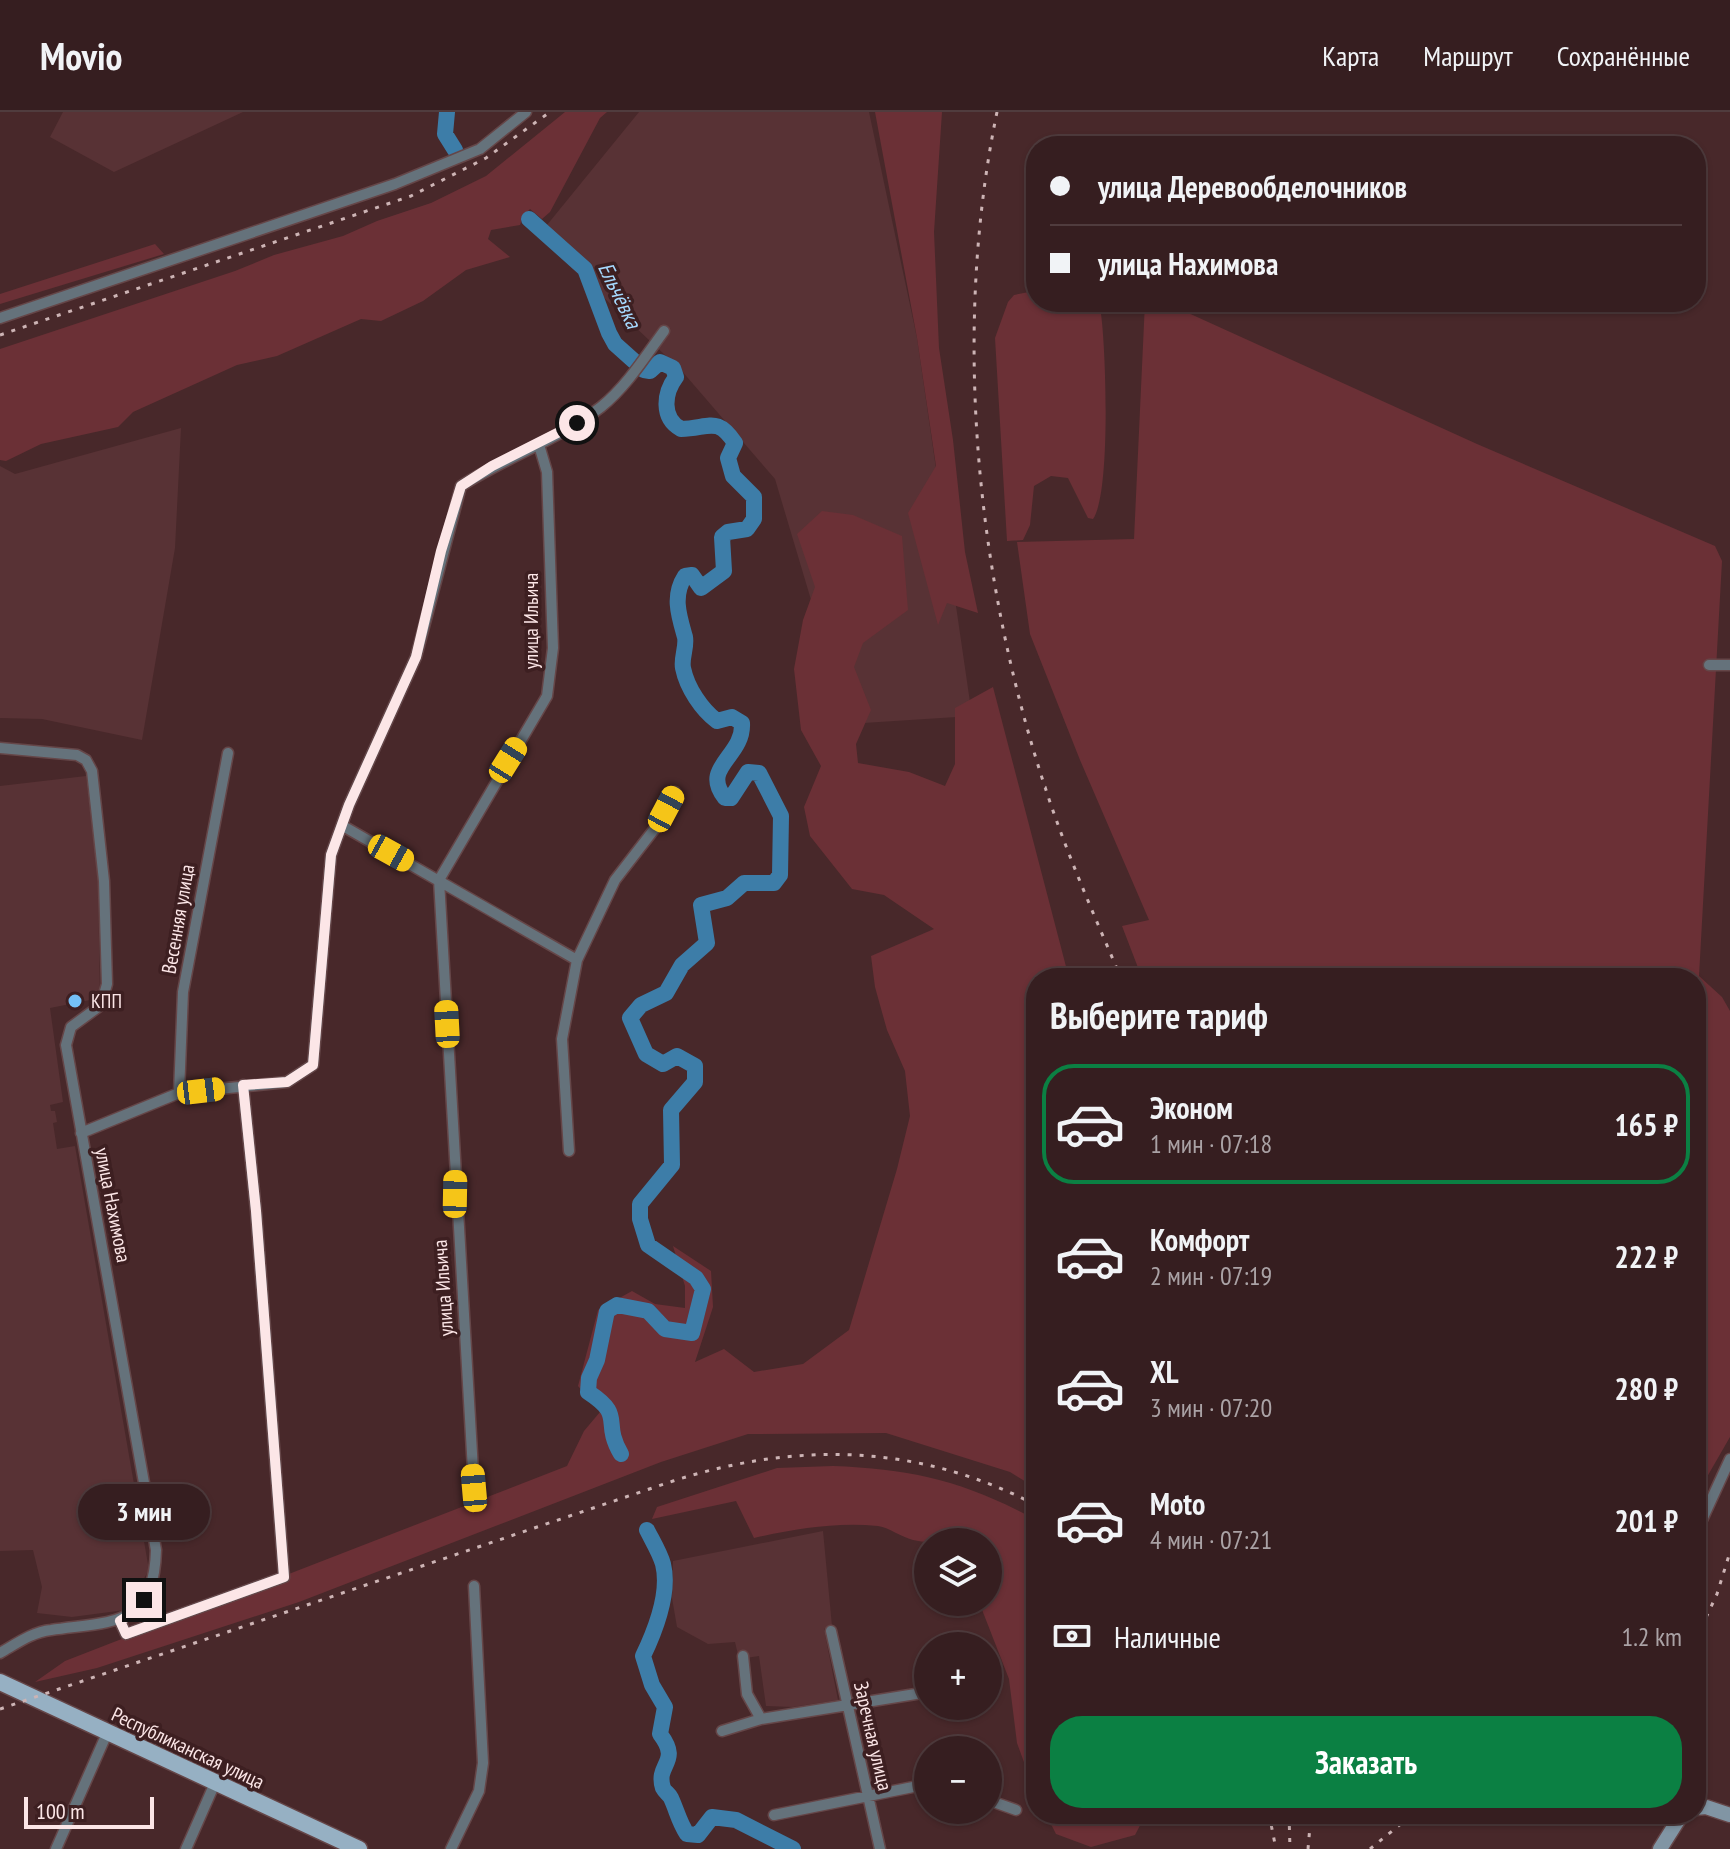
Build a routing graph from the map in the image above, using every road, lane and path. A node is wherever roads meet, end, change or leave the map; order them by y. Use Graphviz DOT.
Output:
graph roads {
  1 [pos="526,112"];
  2 [pos="0,318"];
  3 [pos="664,331"];
  4 [pos="539,445"];
  5 [pos="1709,665"];
  6 [pos="1730,665"];
  7 [pos="0,748"];
  8 [pos="228,753"];
  9 [pos="675,792"];
  10 [pos="343,826"];
  11 [pos="439,880"];
  12 [pos="577,960"];
  13 [pos="243,1085"];
  14 [pos="179,1093"];
  15 [pos="81,1133"];
  16 [pos="569,1151"];
  17 [pos="1730,1459"];
  18 [pos="474,1488"];
  19 [pos="1706,1511"];
  20 [pos="474,1586"];
  21 [pos="120,1621"];
  22 [pos="831,1631"];
  23 [pos="0,1653"];
  24 [pos="743,1656"];
  25 [pos="0,1682"];
  26 [pos="914,1695"];
  27 [pos="847,1707"];
  28 [pos="761,1719"];
  29 [pos="108,1731"];
  30 [pos="722,1731"];
  31 [pos="215,1783"];
  32 [pos="914,1787"];
  33 [pos="869,1796"];
  34 [pos="1002,1805"];
  35 [pos="1706,1807"];
  36 [pos="1016,1810"];
  37 [pos="774,1815"];
  38 [pos="1730,1815"];
  39 [pos="1676,1824"];
  40 [pos="56,1849"];
  41 [pos="186,1849"];
  42 [pos="359,1849"];
  43 [pos="451,1849"];
  44 [pos="880,1849"];
  45 [pos="1660,1849"];
  1 -- 2 [label="street"];
  3 -- 4 [label="street"];
  4 -- 10 [label="street"];
  4 -- 11 [label="street, улица Ильича"];
  5 -- 6 [label="street"];
  7 -- 15 [label="street, улица Нахимова"];
  8 -- 14 [label="street, Весенняя улица"];
  9 -- 12 [label="street"];
  10 -- 11 [label="street"];
  10 -- 13 [label="street"];
  11 -- 12 [label="street"];
  11 -- 18 [label="street, улица Ильича"];
  12 -- 16 [label="street"];
  13 -- 14 [label="street"];
  13 -- 21 [label="street"];
  14 -- 15 [label="street"];
  15 -- 21 [label="street, улица Нахимова"];
  17 -- 19 [label="street"];
  20 -- 43 [label="street"];
  21 -- 23 [label="street"];
  22 -- 27 [label="street, Заречная улица"];
  24 -- 28 [label="street"];
  25 -- 29 [label="main road, Республиканская улица"];
  26 -- 27 [label="street"];
  27 -- 28 [label="street"];
  27 -- 33 [label="street, Заречная улица"];
  28 -- 30 [label="street"];
  29 -- 31 [label="main road, Республиканская улица"];
  29 -- 40 [label="street"];
  31 -- 41 [label="street"];
  31 -- 42 [label="main road, Республиканская улица"];
  32 -- 33 [label="street"];
  33 -- 37 [label="street"];
  33 -- 44 [label="street, Заречная улица"];
  34 -- 36 [label="street"];
  35 -- 38 [label="street"];
  39 -- 45 [label="street"];
}
